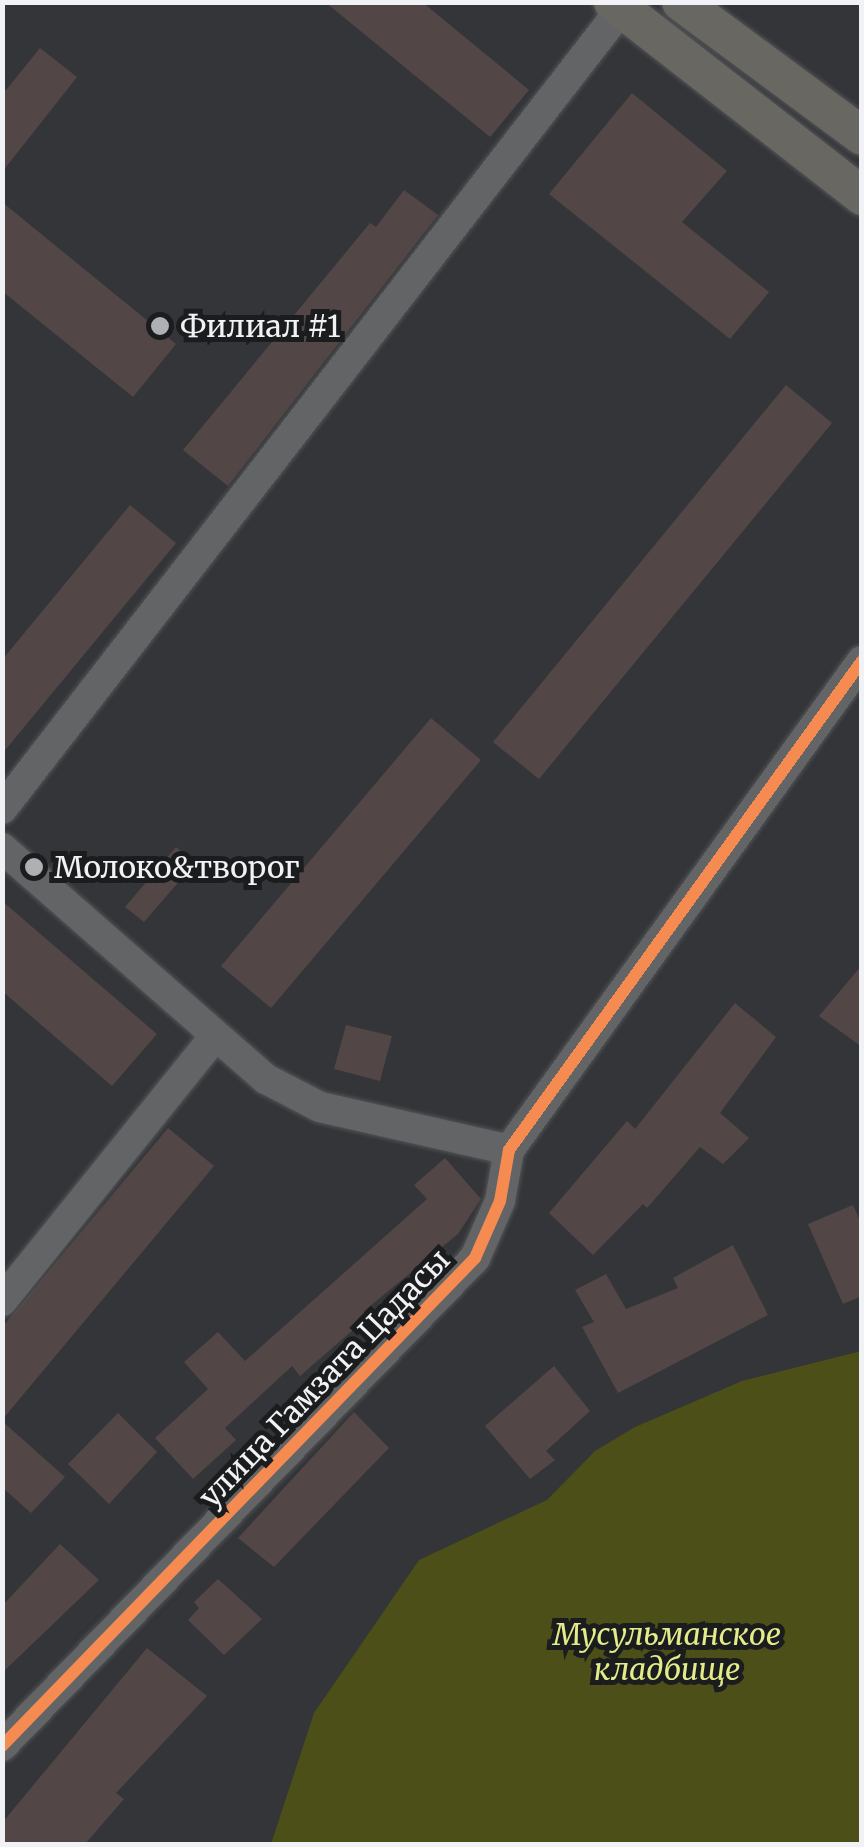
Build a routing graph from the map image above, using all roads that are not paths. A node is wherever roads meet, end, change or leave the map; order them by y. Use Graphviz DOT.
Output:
graph roads {
  1 [pos="681,2"];
  2 [pos="614,10"];
  3 [pos="862,136"];
  4 [pos="862,196"];
  5 [pos="862,661"];
  6 [pos="2,808"];
  7 [pos="2,848"];
  8 [pos="214,1037"];
  9 [pos="509,1150"];
  10 [pos="2,1300"];
  11 [pos="2,1746"];
  1 -- 3 [label="main road"];
  2 -- 4 [label="main road"];
  2 -- 6 [label="street"];
  5 -- 9 [label="street, улица Гамзата Цадасы"];
  7 -- 8 [label="street"];
  8 -- 9 [label="street"];
  8 -- 10 [label="street"];
  9 -- 11 [label="street, улица Гамзата Цадасы"];
}
